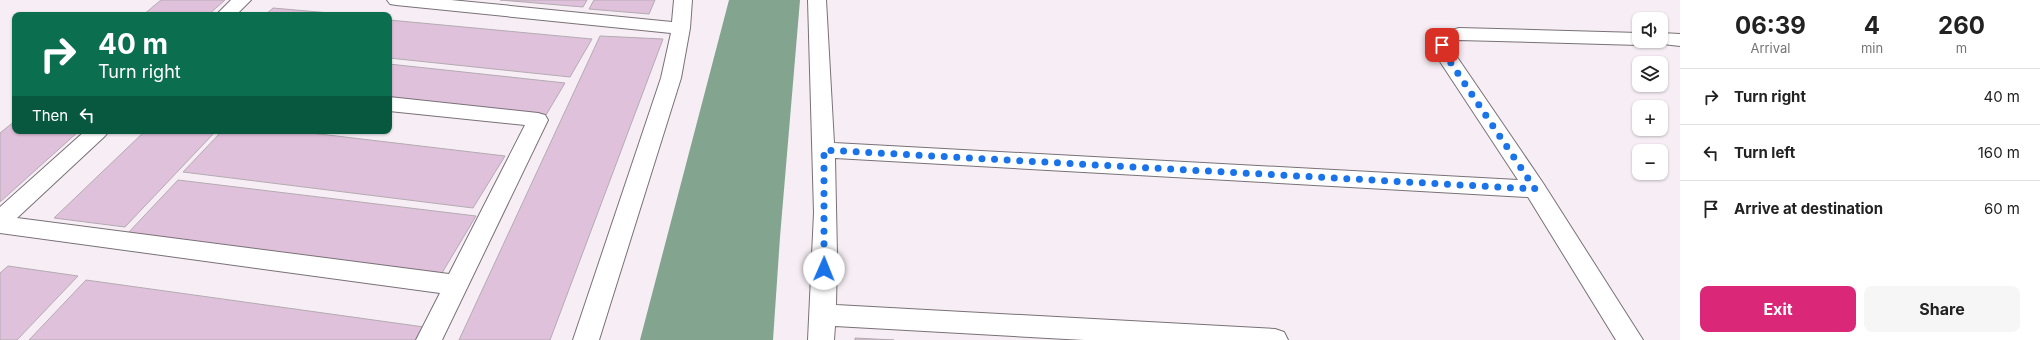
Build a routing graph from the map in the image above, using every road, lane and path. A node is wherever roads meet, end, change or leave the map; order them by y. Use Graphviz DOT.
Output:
graph roads {
  1 [pos="242,0"];
  2 [pos="396,0"];
  3 [pos="683,0"];
  4 [pos="817,0"];
  5 [pos="228,12"];
  6 [pos="681,28"];
  7 [pos="1632,39"];
  8 [pos="1668,40"];
  9 [pos="1680,40"];
  10 [pos="392,104"];
  11 [pos="95,134"];
  12 [pos="824,150"];
  13 [pos="1535,189"];
  14 [pos="0,220"];
  15 [pos="0,224"];
  16 [pos="456,285"];
  17 [pos="823,315"];
  18 [pos="429,340"];
  19 [pos="586,340"];
  20 [pos="821,340"];
  21 [pos="1275,340"];
  22 [pos="1630,340"];
  1 -- 5 [label="street"];
  2 -- 6 [label="street"];
  3 -- 6 [label="street"];
  4 -- 12 [label="street"];
  6 -- 19 [label="street"];
  7 -- 13 [label="street"];
  8 -- 9 [label="street"];
  10 -- 16 [label="street"];
  11 -- 14 [label="street"];
  12 -- 13 [label="street"];
  12 -- 17 [label="street"];
  13 -- 22 [label="street"];
  15 -- 16 [label="street"];
  16 -- 18 [label="street"];
  17 -- 20 [label="street"];
  17 -- 21 [label="street"];
}
